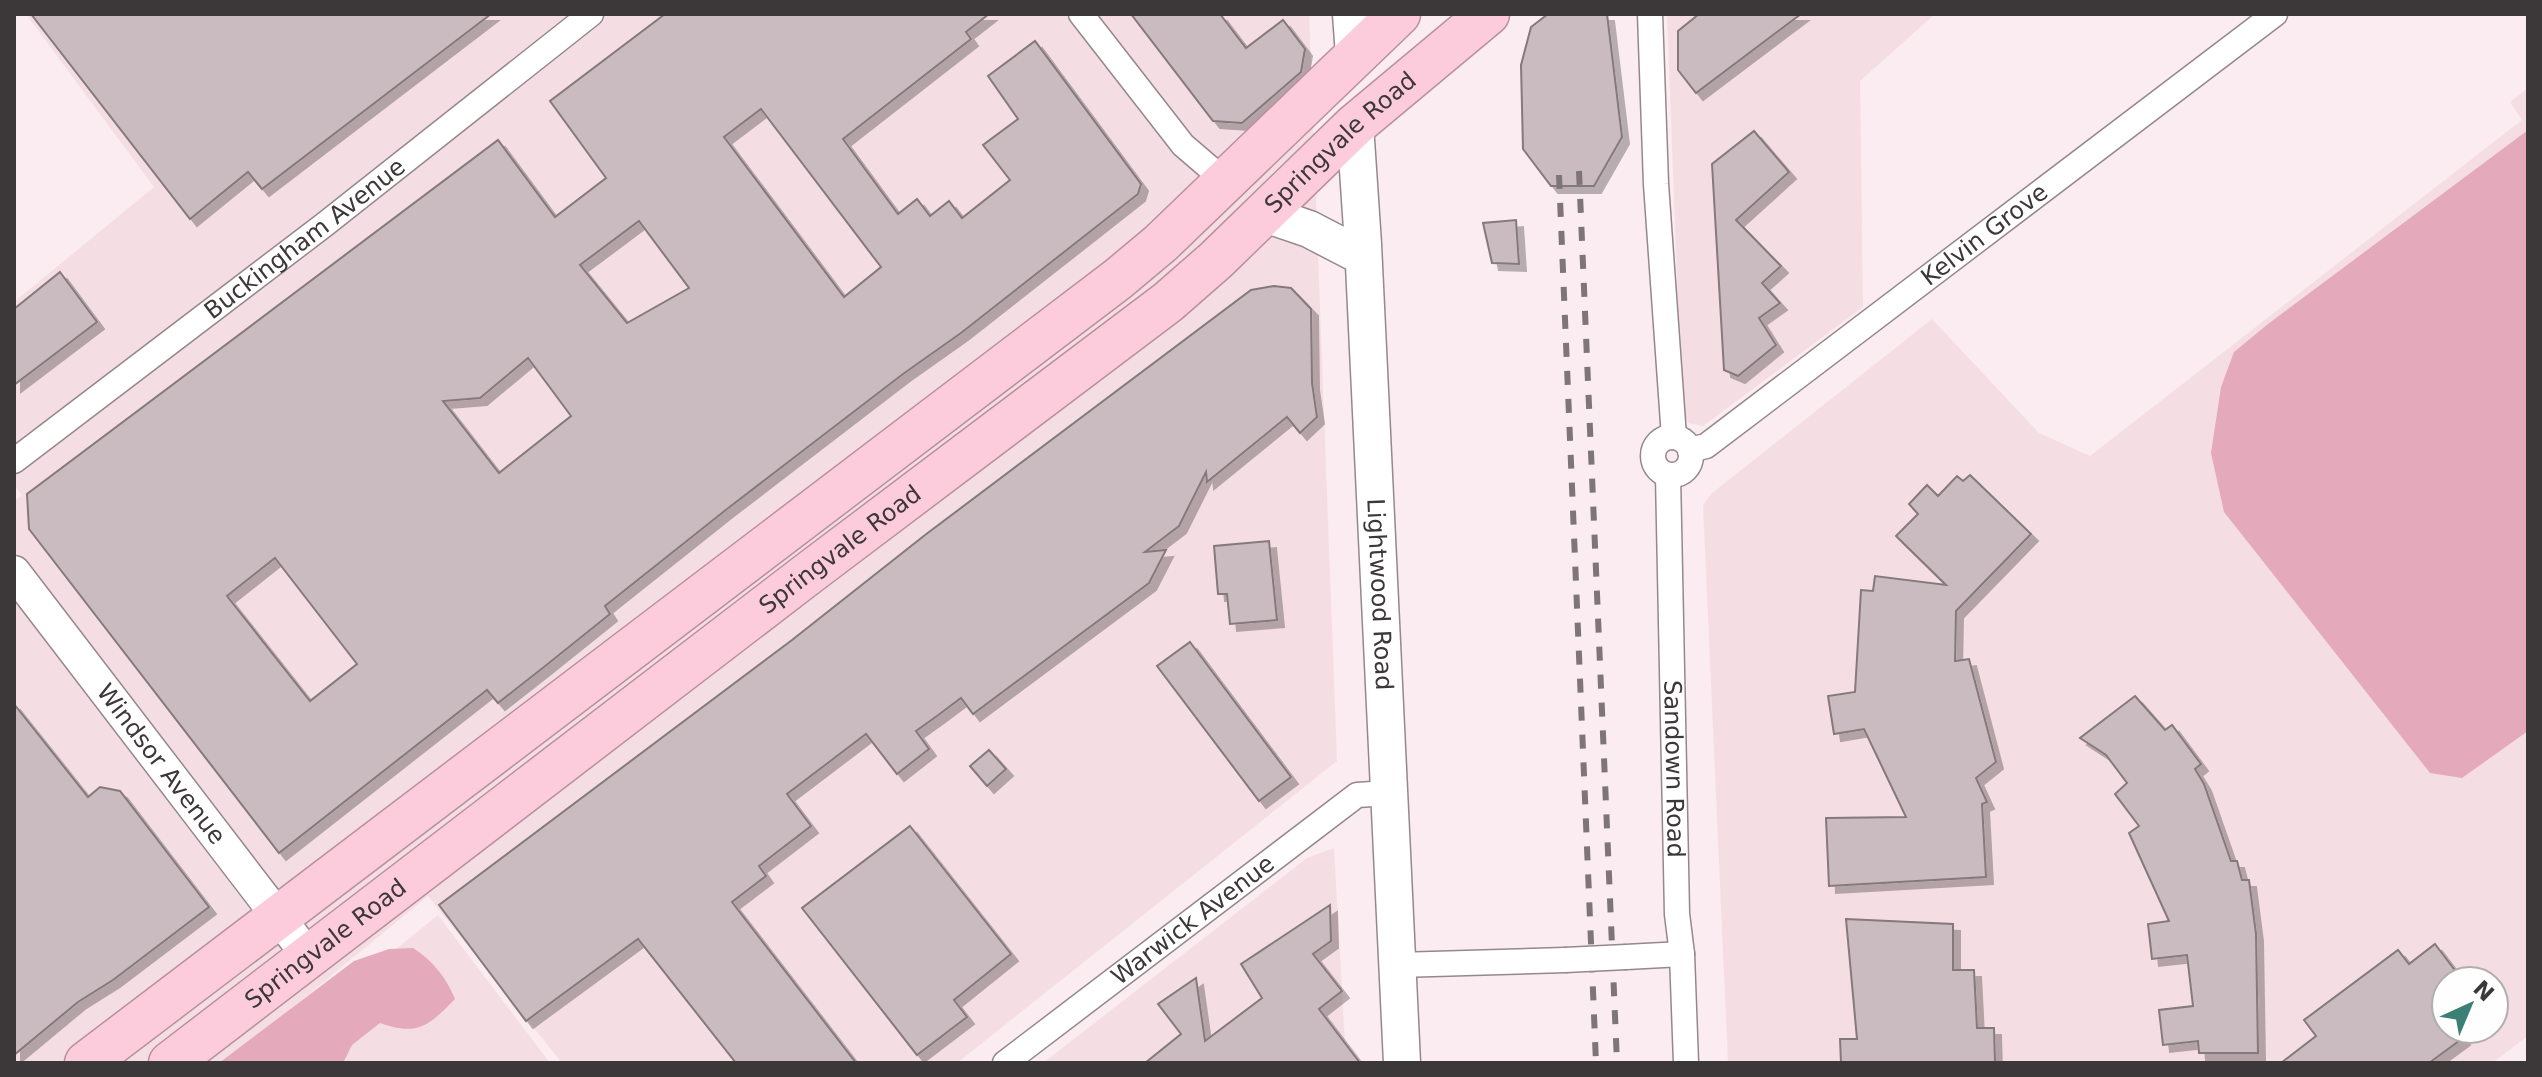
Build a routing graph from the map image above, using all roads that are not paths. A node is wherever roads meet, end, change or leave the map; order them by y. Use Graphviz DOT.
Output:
graph roads {
  1 [pos="591,14"];
  2 [pos="1081,14"];
  3 [pos="1351,14"];
  4 [pos="1399,14"];
  5 [pos="1488,14"];
  6 [pos="1650,14"];
  7 [pos="2275,14"];
  8 [pos="1354,55"];
  9 [pos="1355,125"];
  10 [pos="1225,181"];
  11 [pos="1265,214"];
  12 [pos="1363,257"];
  13 [pos="1682,444"];
  14 [pos="14,461"];
  15 [pos="14,572"];
  16 [pos="1388,793"];
  17 [pos="278,917"];
  18 [pos="1682,954"];
  19 [pos="309,957"];
  20 [pos="1398,965"];
  21 [pos="86,1063"];
  22 [pos="170,1063"];
  23 [pos="1005,1063"];
  24 [pos="1402,1063"];
  25 [pos="1686,1063"];
  1 -- 14 [label="street, Buckingham Avenue"];
  2 -- 10 [label="street"];
  3 -- 8 [label="main road"];
  4 -- 8 [label="highway, Springvale Road"];
  5 -- 9 [label="highway, Springvale Road"];
  6 -- 13 [label="street"];
  7 -- 13 [label="street, Kelvin Grove"];
  8 -- 9 [label="highway"];
  8 -- 10 [label="highway, Springvale Road"];
  9 -- 11 [label="highway, Springvale Road"];
  9 -- 12 [label="main road, Lightwood Road"];
  10 -- 17 [label="highway, Springvale Road"];
  11 -- 12 [label="main road"];
  11 -- 19 [label="highway, Springvale Road"];
  12 -- 16 [label="main road, Lightwood Road"];
  13 -- 18 [label="street, Sandown Road"];
  15 -- 17 [label="street, Windsor Avenue"];
  16 -- 20 [label="main road, Lightwood Road"];
  16 -- 23 [label="street, Warwick Avenue"];
  17 -- 19 [label="street, Windsor Avenue"];
  17 -- 21 [label="highway, Springvale Road"];
  18 -- 20 [label="street, bridge"];
  18 -- 25 [label="street, Sandown Road"];
  19 -- 22 [label="highway, Springvale Road"];
  20 -- 24 [label="main road, Lightwood Road"];
}
